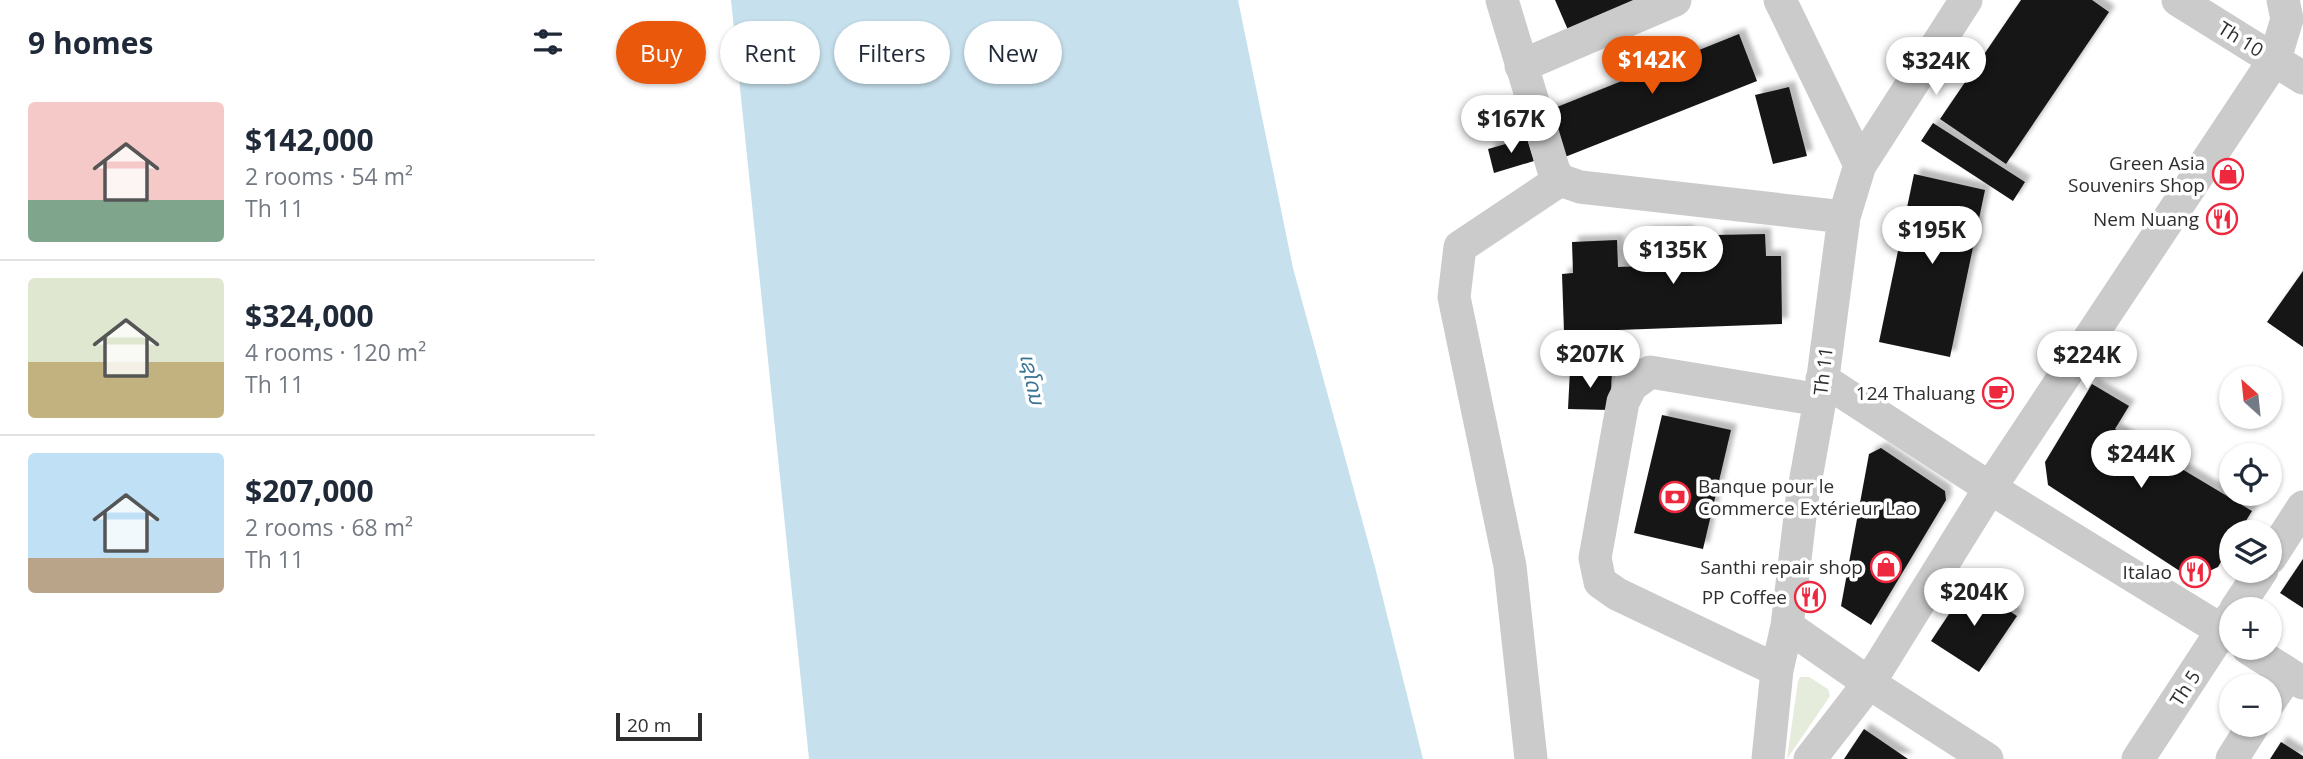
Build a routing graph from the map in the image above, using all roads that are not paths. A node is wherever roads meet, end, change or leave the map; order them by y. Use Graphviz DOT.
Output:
graph roads {
  1 [pos="1502,0"];
  2 [pos="1675,0"];
  3 [pos="1780,0"];
  4 [pos="1966,0"];
  5 [pos="2178,0"];
  6 [pos="2283,0"];
  7 [pos="2275,60"];
  8 [pos="1521,65"];
  9 [pos="2303,78"];
  10 [pos="1860,165"];
  11 [pos="1560,180"];
  12 [pos="1844,218"];
  13 [pos="1821,389"];
  14 [pos="1990,488"];
  15 [pos="2303,507"];
  16 [pos="2282,539"];
  17 [pos="2219,619"];
  18 [pos="1787,626"];
  19 [pos="2219,648"];
  20 [pos="2272,660"];
  21 [pos="1777,670"];
  22 [pos="2295,679"];
  23 [pos="1869,683"];
  24 [pos="2246,737"];
  25 [pos="1531,759"];
  26 [pos="1768,759"];
  27 [pos="1810,759"];
  28 [pos="1987,759"];
  29 [pos="2138,759"];
  30 [pos="2232,759"];
  1 -- 8 [label="street"];
  2 -- 8 [label="street"];
  3 -- 10 [label="street"];
  4 -- 10 [label="street, Th 11"];
  5 -- 7 [label="street, Th 10"];
  6 -- 7 [label="street"];
  7 -- 9 [label="street, Th 10"];
  7 -- 14 [label="street"];
  8 -- 11 [label="street"];
  10 -- 12 [label="street, Th 11"];
  11 -- 12 [label="street"];
  11 -- 25 [label="street"];
  12 -- 13 [label="street, Th 11"];
  13 -- 14 [label="street"];
  13 -- 18 [label="street, Th 11"];
  13 -- 21 [label="street"];
  14 -- 17 [label="street"];
  14 -- 23 [label="street"];
  15 -- 16 [label="street"];
  18 -- 21 [label="street, Th 11"];
  18 -- 23 [label="street"];
  19 -- 29 [label="street, Th 5"];
  20 -- 22 [label="street"];
  21 -- 26 [label="street, Th 11"];
  23 -- 27 [label="street"];
  23 -- 28 [label="street"];
  24 -- 30 [label="street"];
}
